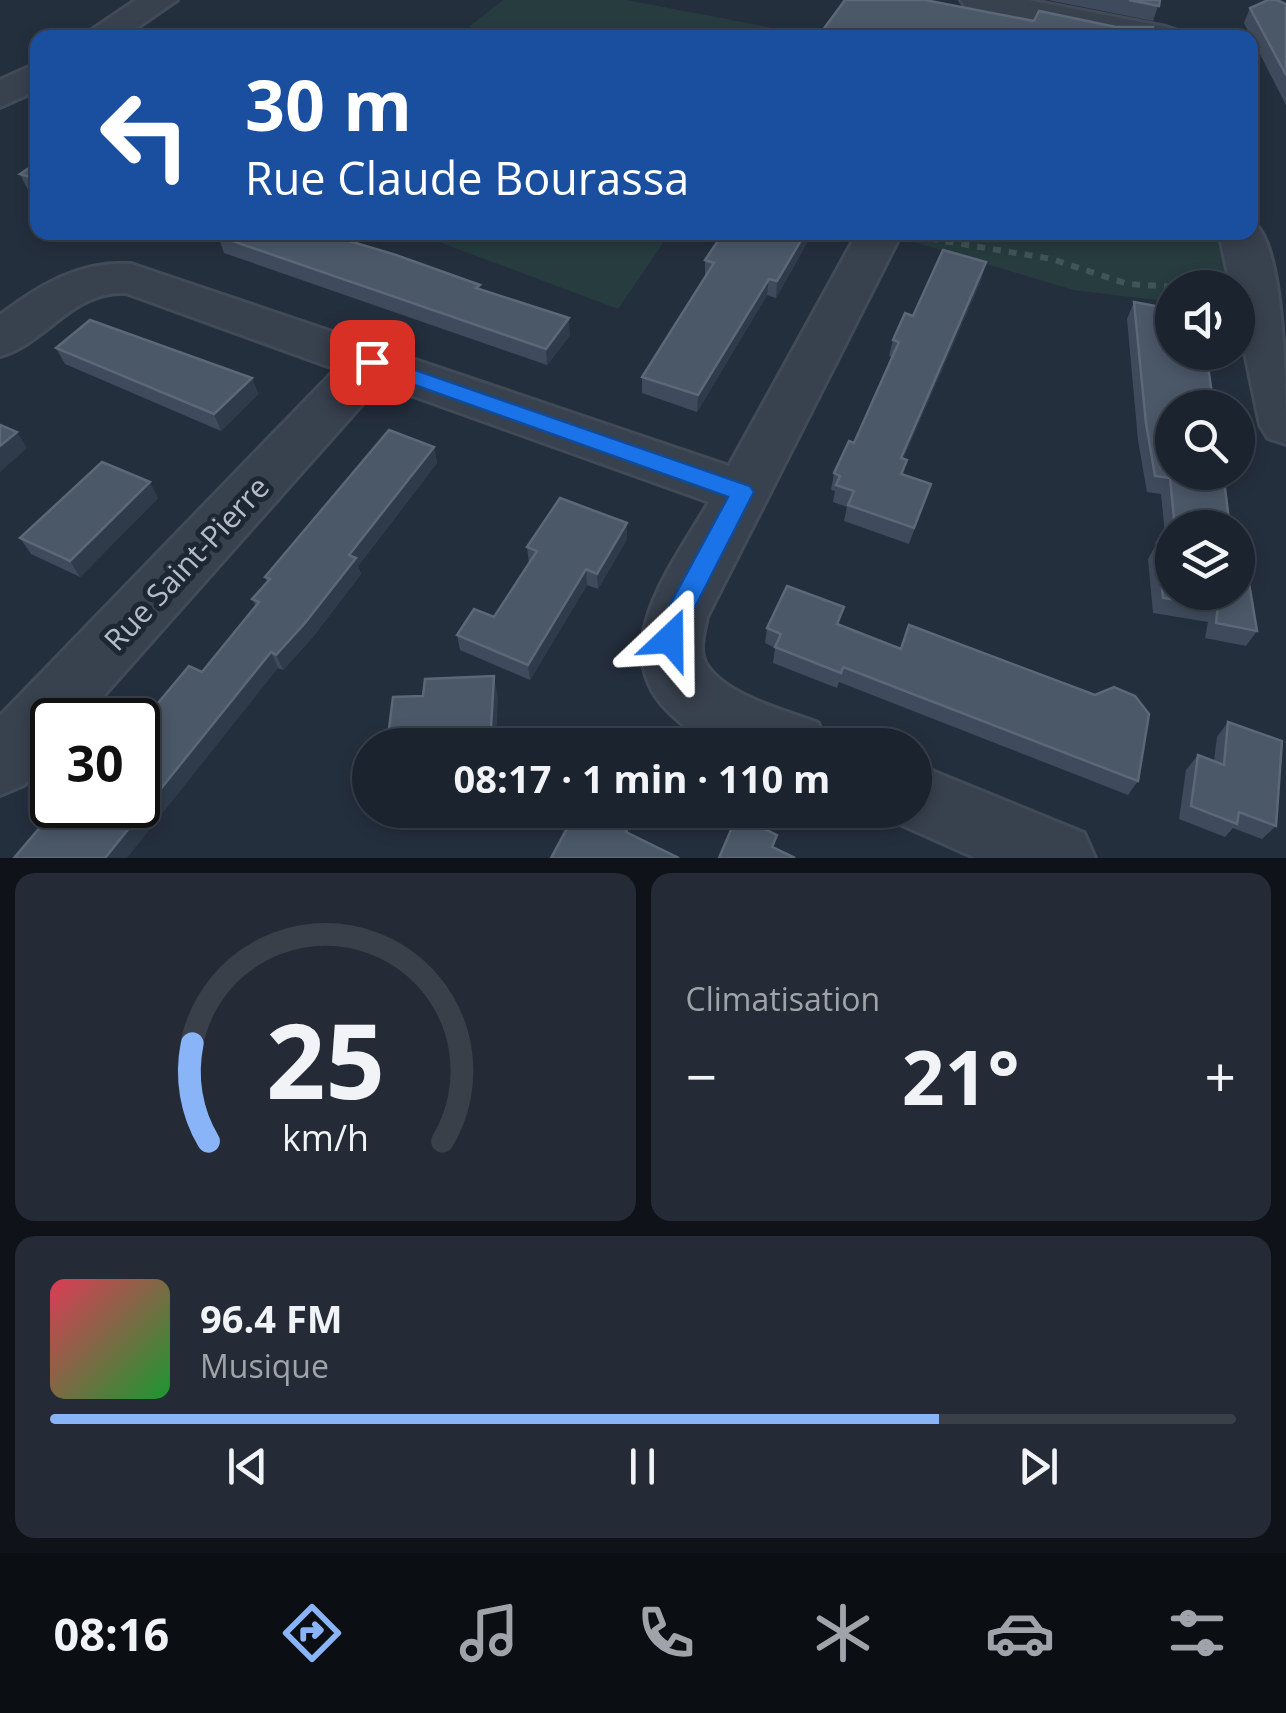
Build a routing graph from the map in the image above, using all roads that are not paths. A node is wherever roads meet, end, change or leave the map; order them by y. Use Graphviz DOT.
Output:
graph roads {
  1 [pos="160,0"];
  2 [pos="982,0"];
  3 [pos="111,30"];
  4 [pos="1127,30"];
  5 [pos="30,79"];
  6 [pos="0,96"];
  7 [pos="876,240"];
  8 [pos="1243,240"];
  9 [pos="0,340"];
  10 [pos="372,362"];
  11 [pos="1286,425"];
  12 [pos="742,492"];
  13 [pos="759,728"];
  14 [pos="0,763"];
  15 [pos="932,804"];
  16 [pos="1059,858"];
  1 -- 3 [label="street"];
  2 -- 4 [label="street"];
  5 -- 6 [label="street"];
  7 -- 12 [label="street"];
  8 -- 11 [label="street"];
  9 -- 10 [label="street"];
  10 -- 12 [label="street"];
  10 -- 14 [label="street, Rue Saint-Pierre"];
  12 -- 13 [label="street"];
  15 -- 16 [label="street"];
}
